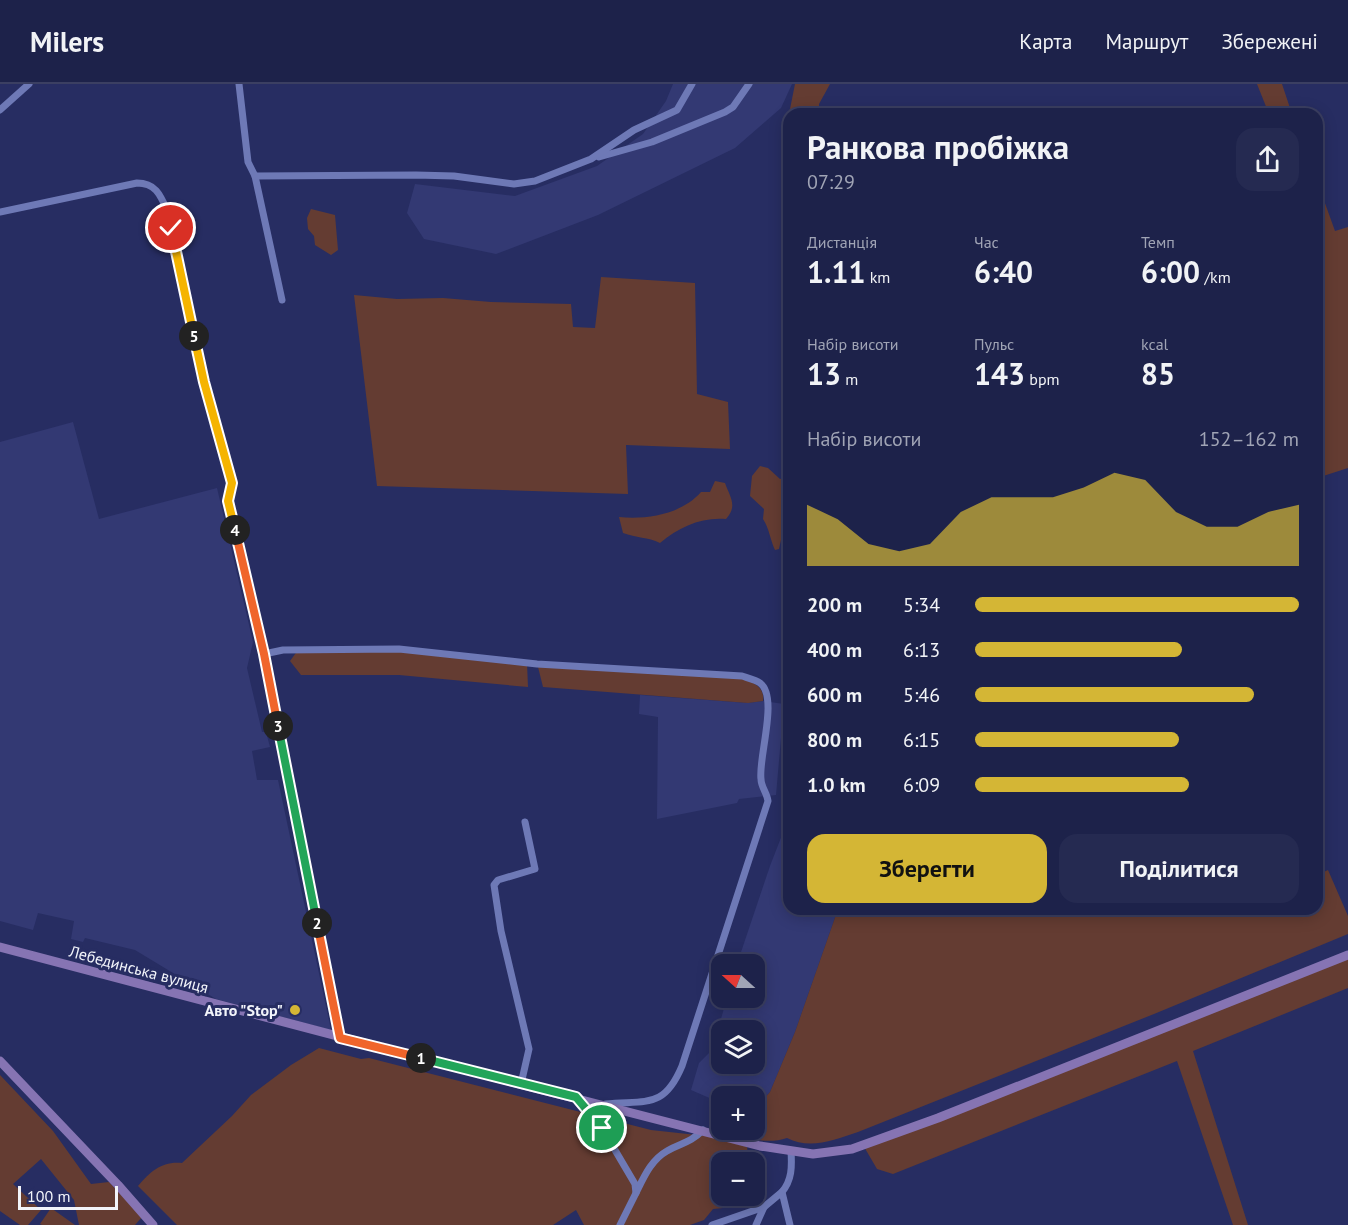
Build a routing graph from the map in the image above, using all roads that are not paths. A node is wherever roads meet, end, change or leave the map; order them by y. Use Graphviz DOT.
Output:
graph roads {
  1 [pos="29,84"];
  2 [pos="238,84"];
  3 [pos="692,84"];
  4 [pos="749,84"];
  5 [pos="0,110"];
  6 [pos="591,159"];
  7 [pos="255,176"];
  8 [pos="0,212"];
  9 [pos="282,300"];
  10 [pos="264,654"];
  11 [pos="525,822"];
  12 [pos="0,947"];
  13 [pos="1348,955"];
  14 [pos="340,1038"];
  15 [pos="0,1061"];
  16 [pos="521,1084"];
  17 [pos="576,1097"];
  18 [pos="604,1105"];
  19 [pos="703,1130"];
  20 [pos="791,1151"];
  21 [pos="636,1192"];
  22 [pos="782,1192"];
  23 [pos="764,1207"];
  24 [pos="153,1225"];
  25 [pos="620,1225"];
  26 [pos="712,1225"];
  27 [pos="756,1225"];
  28 [pos="790,1225"];
  1 -- 5 [label="street"];
  2 -- 7 [label="street"];
  3 -- 6 [label="street"];
  4 -- 6 [label="street"];
  6 -- 7 [label="street"];
  7 -- 9 [label="street"];
  8 -- 10 [label="street"];
  10 -- 14 [label="street"];
  10 -- 18 [label="street"];
  11 -- 16 [label="street"];
  12 -- 14 [label="street, Лебединська вулиця"];
  13 -- 20 [label="street, Лебединська вулиця"];
  14 -- 16 [label="street, Лебединська вулиця"];
  15 -- 24 [label="street"];
  16 -- 17 [label="street, Лебединська вулиця"];
  17 -- 18 [label="street, Лебединська вулиця"];
  17 -- 21 [label="street"];
  18 -- 19 [label="street, Лебединська вулиця"];
  19 -- 20 [label="street, Лебединська вулиця"];
  19 -- 21 [label="street"];
  20 -- 22 [label="street"];
  21 -- 25 [label="street"];
  22 -- 23 [label="street"];
  22 -- 28 [label="street"];
  23 -- 26 [label="street"];
  23 -- 27 [label="street"];
}
